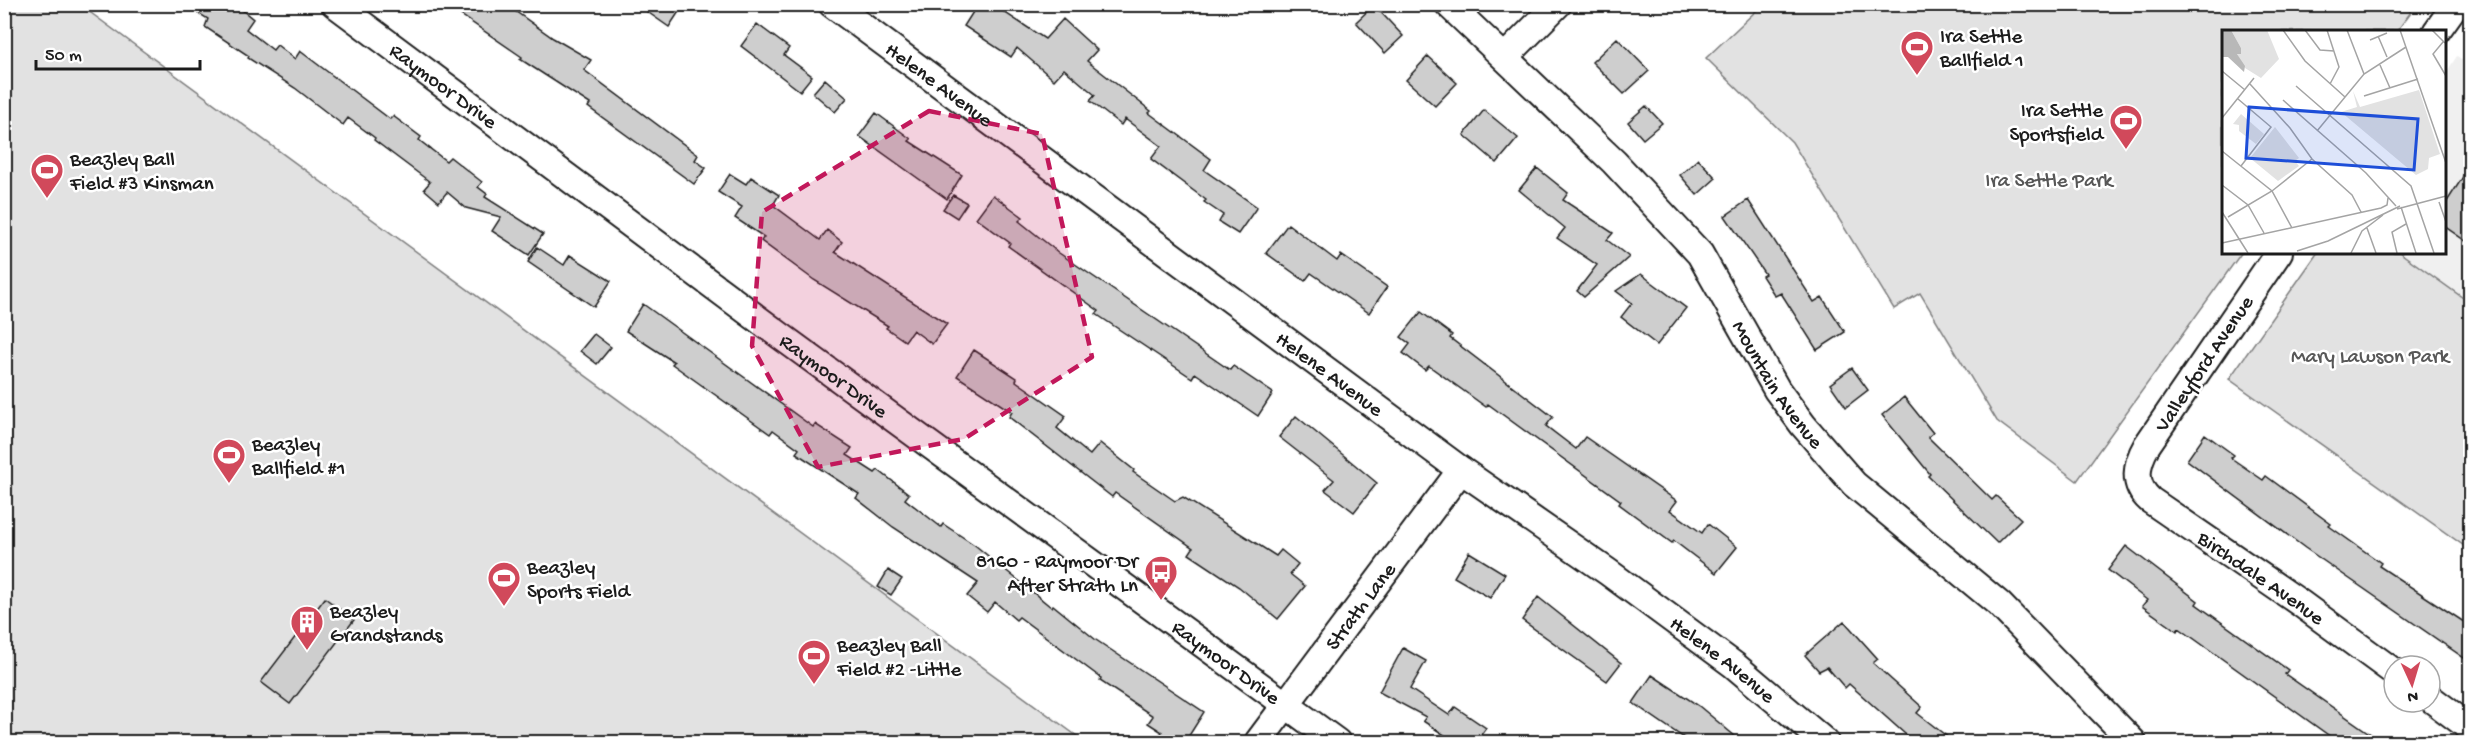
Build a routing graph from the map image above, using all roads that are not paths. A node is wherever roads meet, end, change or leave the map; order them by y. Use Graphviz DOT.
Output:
graph roads {
  1 [pos="335,4"];
  2 [pos="832,4"];
  3 [pos="1448,4"];
  4 [pos="1558,4"];
  5 [pos="2456,4"];
  6 [pos="2437,30"];
  7 [pos="1505,57"];
  8 [pos="2277,254"];
  9 [pos="1461,470"];
  10 [pos="2137,477"];
  11 [pos="2382,663"];
  12 [pos="1285,704"];
  13 [pos="2442,707"];
  14 [pos="2470,728"];
  15 [pos="1258,742"];
  16 [pos="1337,742"];
  17 [pos="1825,742"];
  18 [pos="2133,742"];
  1 -- 12 [label="street, Raymoor Drive"];
  2 -- 9 [label="street, Helene Avenue"];
  3 -- 7 [label="street, Mountain Avenue"];
  4 -- 7 [label="street"];
  5 -- 6 [label="street"];
  7 -- 18 [label="street, Mountain Avenue"];
  8 -- 10 [label="street, Valleyford Avenue"];
  9 -- 12 [label="street, Strath Lane"];
  9 -- 17 [label="street, Helene Avenue"];
  10 -- 11 [label="street, Birchdale Avenue"];
  12 -- 15 [label="street, Strath Lane"];
  12 -- 16 [label="street, Raymoor Drive"];
  13 -- 14 [label="street"];
}
